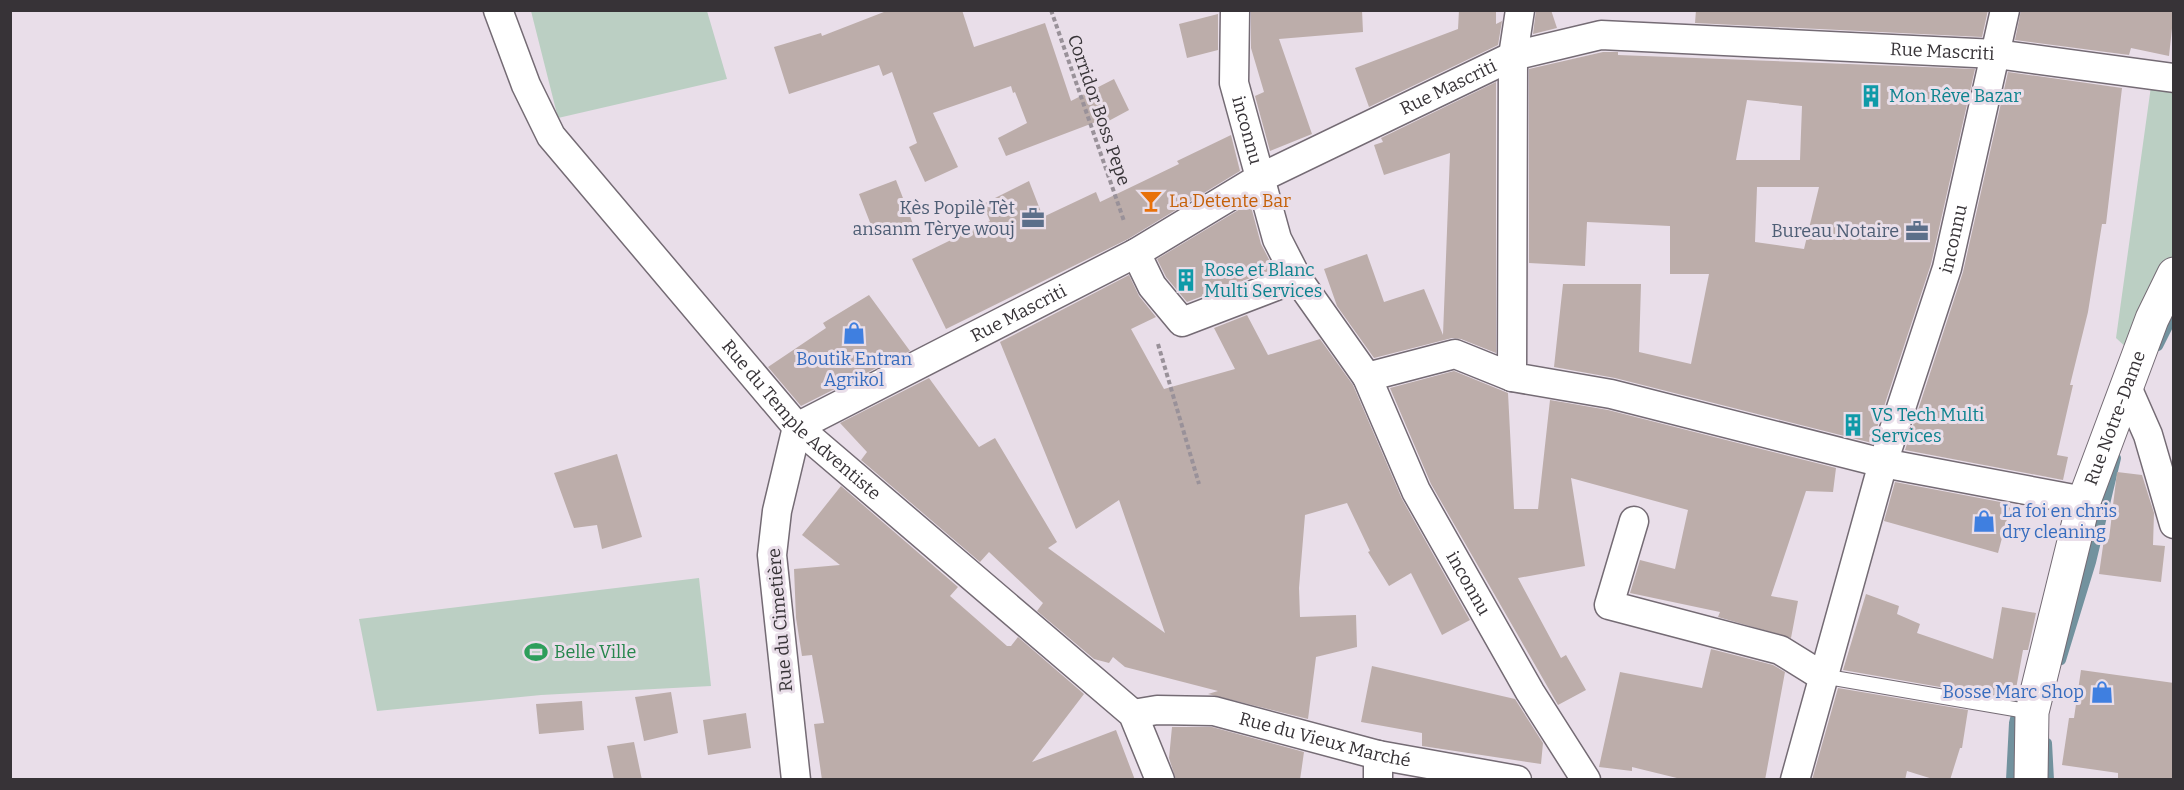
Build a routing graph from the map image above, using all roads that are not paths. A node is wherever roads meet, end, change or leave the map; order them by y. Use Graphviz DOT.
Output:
graph roads {
  1 [pos="498,10"];
  2 [pos="1235,10"];
  3 [pos="1520,10"];
  4 [pos="2005,10"];
  5 [pos="1996,54"];
  6 [pos="1513,56"];
  7 [pos="2174,78"];
  8 [pos="1260,178"];
  9 [pos="1136,253"];
  10 [pos="2174,274"];
  11 [pos="1297,278"];
  12 [pos="1367,377"];
  13 [pos="1512,377"];
  14 [pos="2126,385"];
  15 [pos="796,427"];
  16 [pos="1882,463"];
  17 [pos="2084,501"];
  18 [pos="1634,521"];
  19 [pos="2174,524"];
  20 [pos="1822,676"];
  21 [pos="2032,712"];
  22 [pos="1132,714"];
  23 [pos="1378,767"];
  24 [pos="796,780"];
  25 [pos="1160,780"];
  26 [pos="1517,780"];
  27 [pos="1586,780"];
  28 [pos="1795,780"];
  29 [pos="2031,780"];
  1 -- 15 [label="street, Rue du Temple Adventiste"];
  2 -- 8 [label="street, inconnu"];
  3 -- 6 [label="street"];
  4 -- 5 [label="street, inconnu"];
  5 -- 6 [label="street, Rue Mascriti"];
  5 -- 7 [label="street, Rue Mascriti"];
  5 -- 16 [label="street, inconnu"];
  6 -- 8 [label="street, Rue Mascriti"];
  6 -- 13 [label="street"];
  8 -- 9 [label="street, Rue Mascriti"];
  8 -- 11 [label="street, inconnu"];
  9 -- 11 [label="street"];
  9 -- 15 [label="street, Rue Mascriti"];
  10 -- 14 [label="street, Rue Notre-Dame"];
  11 -- 12 [label="street, inconnu"];
  12 -- 13 [label="street"];
  12 -- 27 [label="street, inconnu"];
  13 -- 16 [label="street"];
  14 -- 17 [label="street, Rue Notre-Dame"];
  14 -- 19 [label="street"];
  15 -- 22 [label="street, Rue du Temple Adventiste"];
  15 -- 24 [label="street, Rue du Cimetière"];
  16 -- 17 [label="street"];
  16 -- 20 [label="street, inconnu"];
  17 -- 21 [label="street, Rue Notre-Dame"];
  18 -- 20 [label="street"];
  20 -- 21 [label="lane"];
  20 -- 28 [label="street, inconnu"];
  21 -- 29 [label="street, Rue Notre-Dame"];
  22 -- 23 [label="street, Rue du Vieux Marché"];
  22 -- 25 [label="street, Rue du Temple Adventiste"];
  23 -- 26 [label="street, Rue du Vieux Marché"];
}
